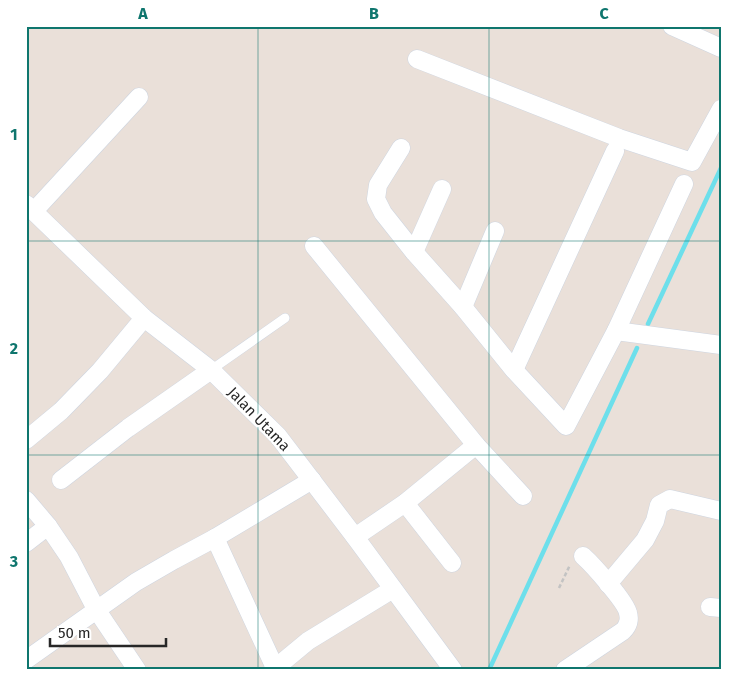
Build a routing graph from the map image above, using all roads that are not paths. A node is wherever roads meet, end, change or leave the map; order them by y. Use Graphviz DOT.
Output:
graph roads {
  1 [pos="672,26"];
  2 [pos="721,48"];
  3 [pos="417,59"];
  4 [pos="139,97"];
  5 [pos="721,109"];
  6 [pos="402,148"];
  7 [pos="615,151"];
  8 [pos="684,184"];
  9 [pos="442,189"];
  10 [pos="30,207"];
  11 [pos="495,231"];
  12 [pos="314,246"];
  13 [pos="414,252"];
  14 [pos="463,307"];
  15 [pos="144,318"];
  16 [pos="285,318"];
  17 [pos="616,331"];
  18 [pos="721,345"];
  19 [pos="211,370"];
  20 [pos="514,370"];
  21 [pos="26,440"];
  22 [pos="476,445"];
  23 [pos="62,480"];
  24 [pos="312,480"];
  25 [pos="523,496"];
  26 [pos="26,500"];
  27 [pos="405,503"];
  28 [pos="721,511"];
  29 [pos="48,526"];
  30 [pos="355,537"];
  31 [pos="215,538"];
  32 [pos="26,543"];
  33 [pos="583,556"];
  34 [pos="452,563"];
  35 [pos="608,584"];
  36 [pos="393,589"];
  37 [pos="96,609"];
  38 [pos="31,663"];
  39 [pos="274,669"];
  40 [pos="137,670"];
  41 [pos="453,670"];
  42 [pos="565,670"];
  1 -- 2 [label="street"];
  3 -- 5 [label="street"];
  4 -- 10 [label="street"];
  6 -- 13 [label="street"];
  7 -- 20 [label="street"];
  8 -- 17 [label="street"];
  9 -- 13 [label="street"];
  10 -- 15 [label="street, Jalan Utama"];
  11 -- 14 [label="street"];
  12 -- 22 [label="street"];
  13 -- 14 [label="street"];
  14 -- 20 [label="street"];
  15 -- 19 [label="street, Jalan Utama"];
  15 -- 21 [label="street"];
  16 -- 19 [label="lane"];
  17 -- 18 [label="street"];
  17 -- 20 [label="street"];
  19 -- 23 [label="street"];
  19 -- 24 [label="street, Jalan Utama"];
  22 -- 25 [label="street"];
  22 -- 27 [label="street"];
  24 -- 30 [label="street, Jalan Utama"];
  24 -- 31 [label="street"];
  26 -- 29 [label="street"];
  27 -- 30 [label="street"];
  27 -- 34 [label="street"];
  28 -- 35 [label="street"];
  29 -- 32 [label="street"];
  29 -- 37 [label="street"];
  30 -- 36 [label="street, Jalan Utama"];
  31 -- 37 [label="street"];
  31 -- 39 [label="street"];
  33 -- 35 [label="street"];
  35 -- 42 [label="street"];
  36 -- 39 [label="street"];
  36 -- 41 [label="street, Jalan Utama"];
  37 -- 38 [label="street"];
  37 -- 40 [label="street"];
}
